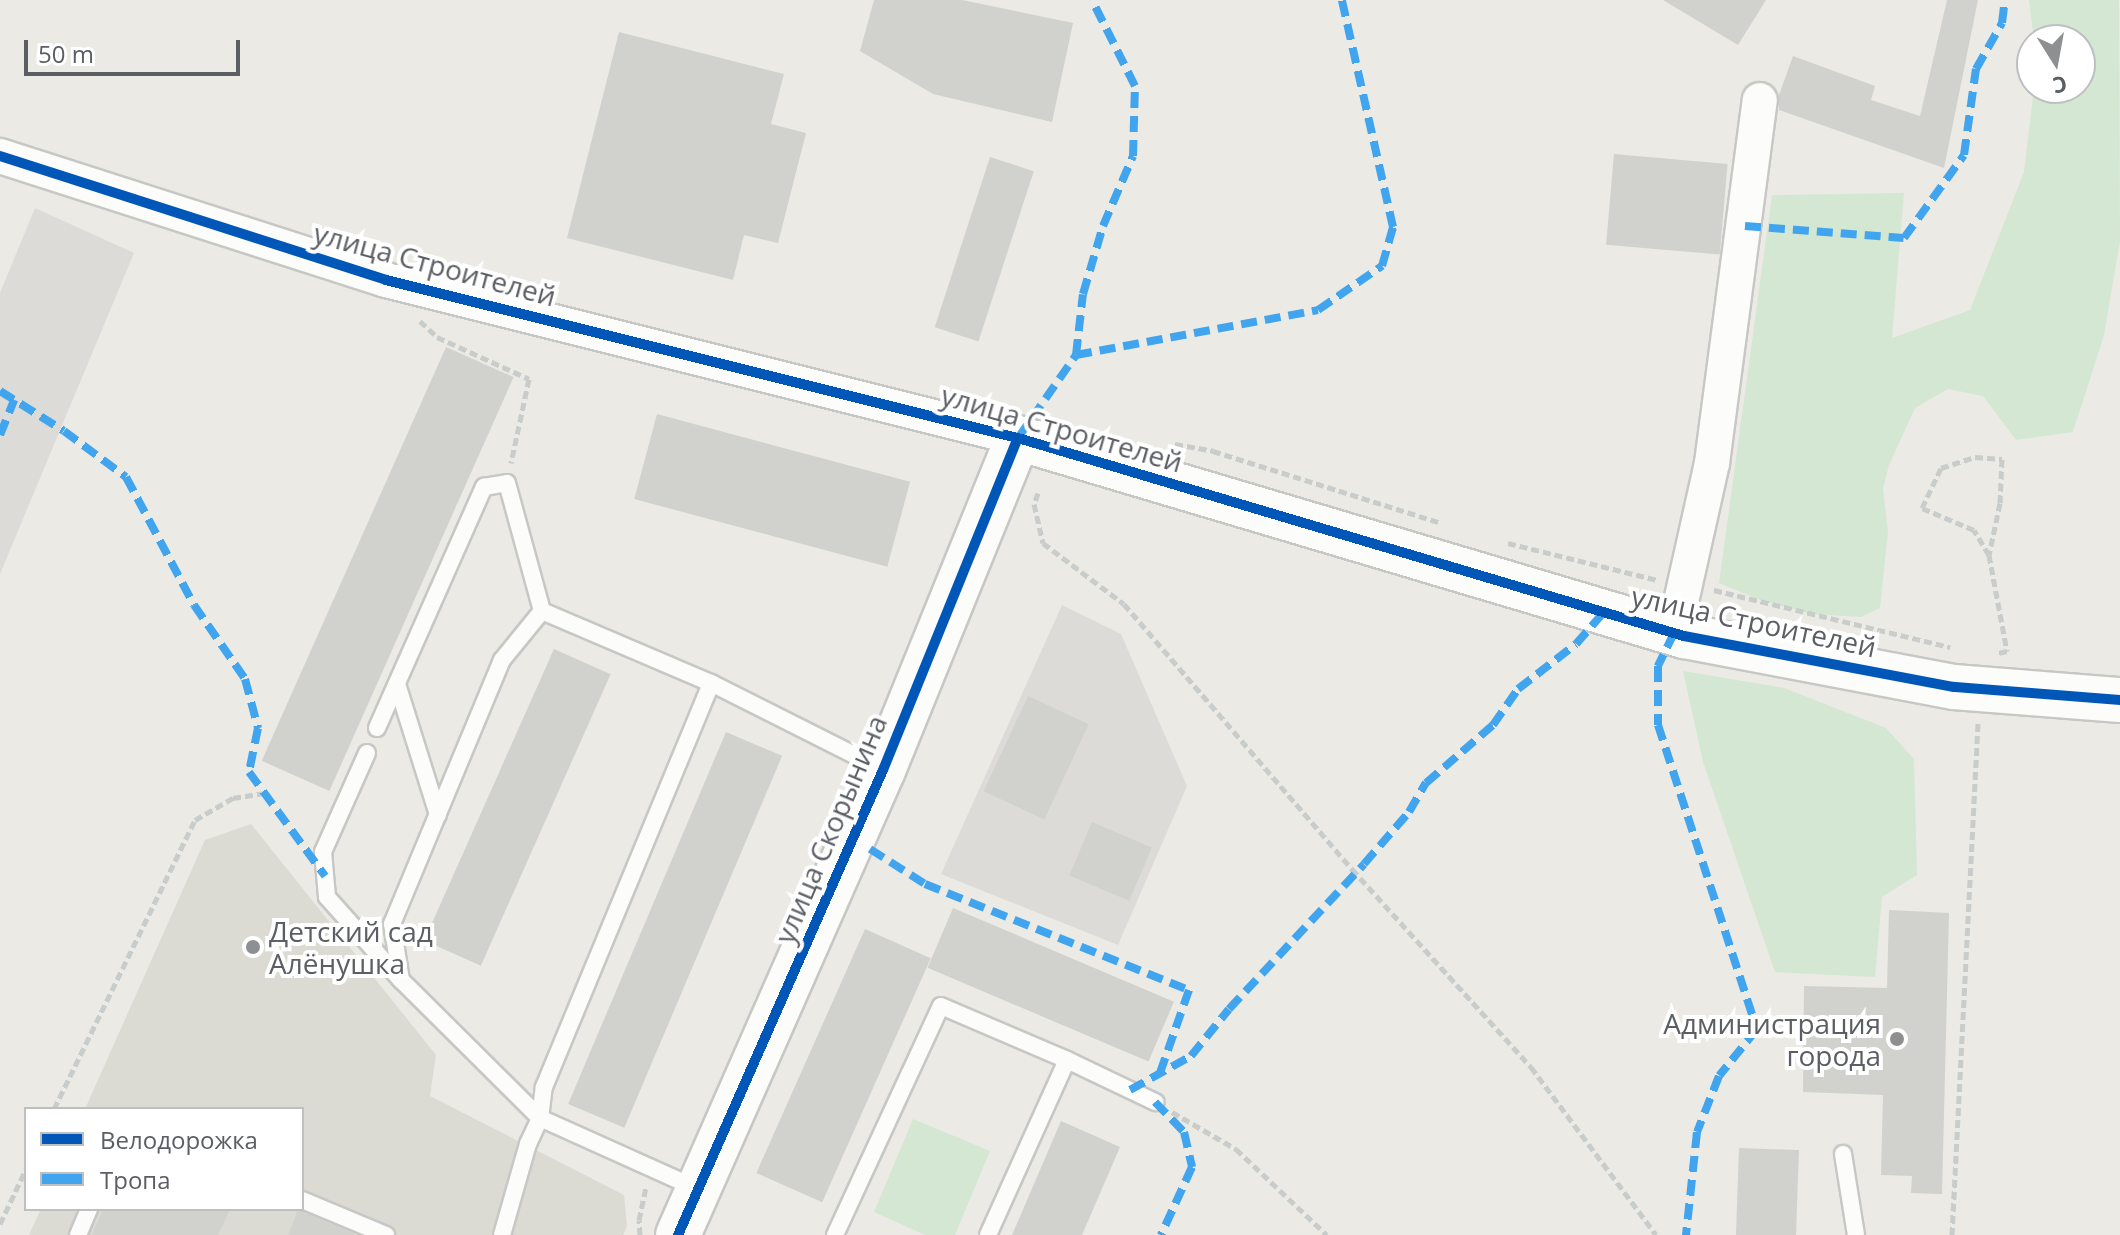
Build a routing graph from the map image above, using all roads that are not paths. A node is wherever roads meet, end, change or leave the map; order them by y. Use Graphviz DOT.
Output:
graph roads {
  1 [pos="1760,100"];
  2 [pos="0,156"];
  3 [pos="1035,443"];
  4 [pos="542,611"];
  5 [pos="1674,633"];
  6 [pos="711,683"];
  7 [pos="397,684"];
  8 [pos="2120,700"];
  9 [pos="377,728"];
  10 [pos="367,753"];
  11 [pos="883,770"];
  12 [pos="438,815"];
  13 [pos="401,980"];
  14 [pos="1067,1060"];
  15 [pos="1155,1102"];
  16 [pos="540,1118"];
  17 [pos="1843,1154"];
  18 [pos="680,1181"];
  19 [pos="304,1201"];
  20 [pos="88,1211"];
  21 [pos="78,1235"];
  22 [pos="386,1235"];
  23 [pos="502,1235"];
  24 [pos="678,1235"];
  25 [pos="835,1235"];
  26 [pos="988,1235"];
  27 [pos="1856,1235"];
  1 -- 5 [label="street"];
  2 -- 3 [label="street, улица Строителей"];
  3 -- 5 [label="street, улица Строителей"];
  3 -- 11 [label="street, улица Скорынина"];
  4 -- 6 [label="lane"];
  4 -- 7 [label="lane"];
  4 -- 12 [label="lane"];
  5 -- 8 [label="street, улица Строителей"];
  6 -- 11 [label="lane"];
  6 -- 16 [label="lane"];
  7 -- 9 [label="lane"];
  7 -- 12 [label="lane"];
  10 -- 13 [label="lane"];
  11 -- 18 [label="street, улица Скорынина"];
  12 -- 13 [label="lane"];
  13 -- 16 [label="lane"];
  14 -- 15 [label="lane"];
  14 -- 25 [label="lane"];
  14 -- 26 [label="lane"];
  16 -- 18 [label="lane"];
  16 -- 23 [label="lane"];
  17 -- 27 [label="lane"];
  18 -- 24 [label="street, улица Скорынина"];
  19 -- 22 [label="lane"];
  20 -- 21 [label="lane"];
}
